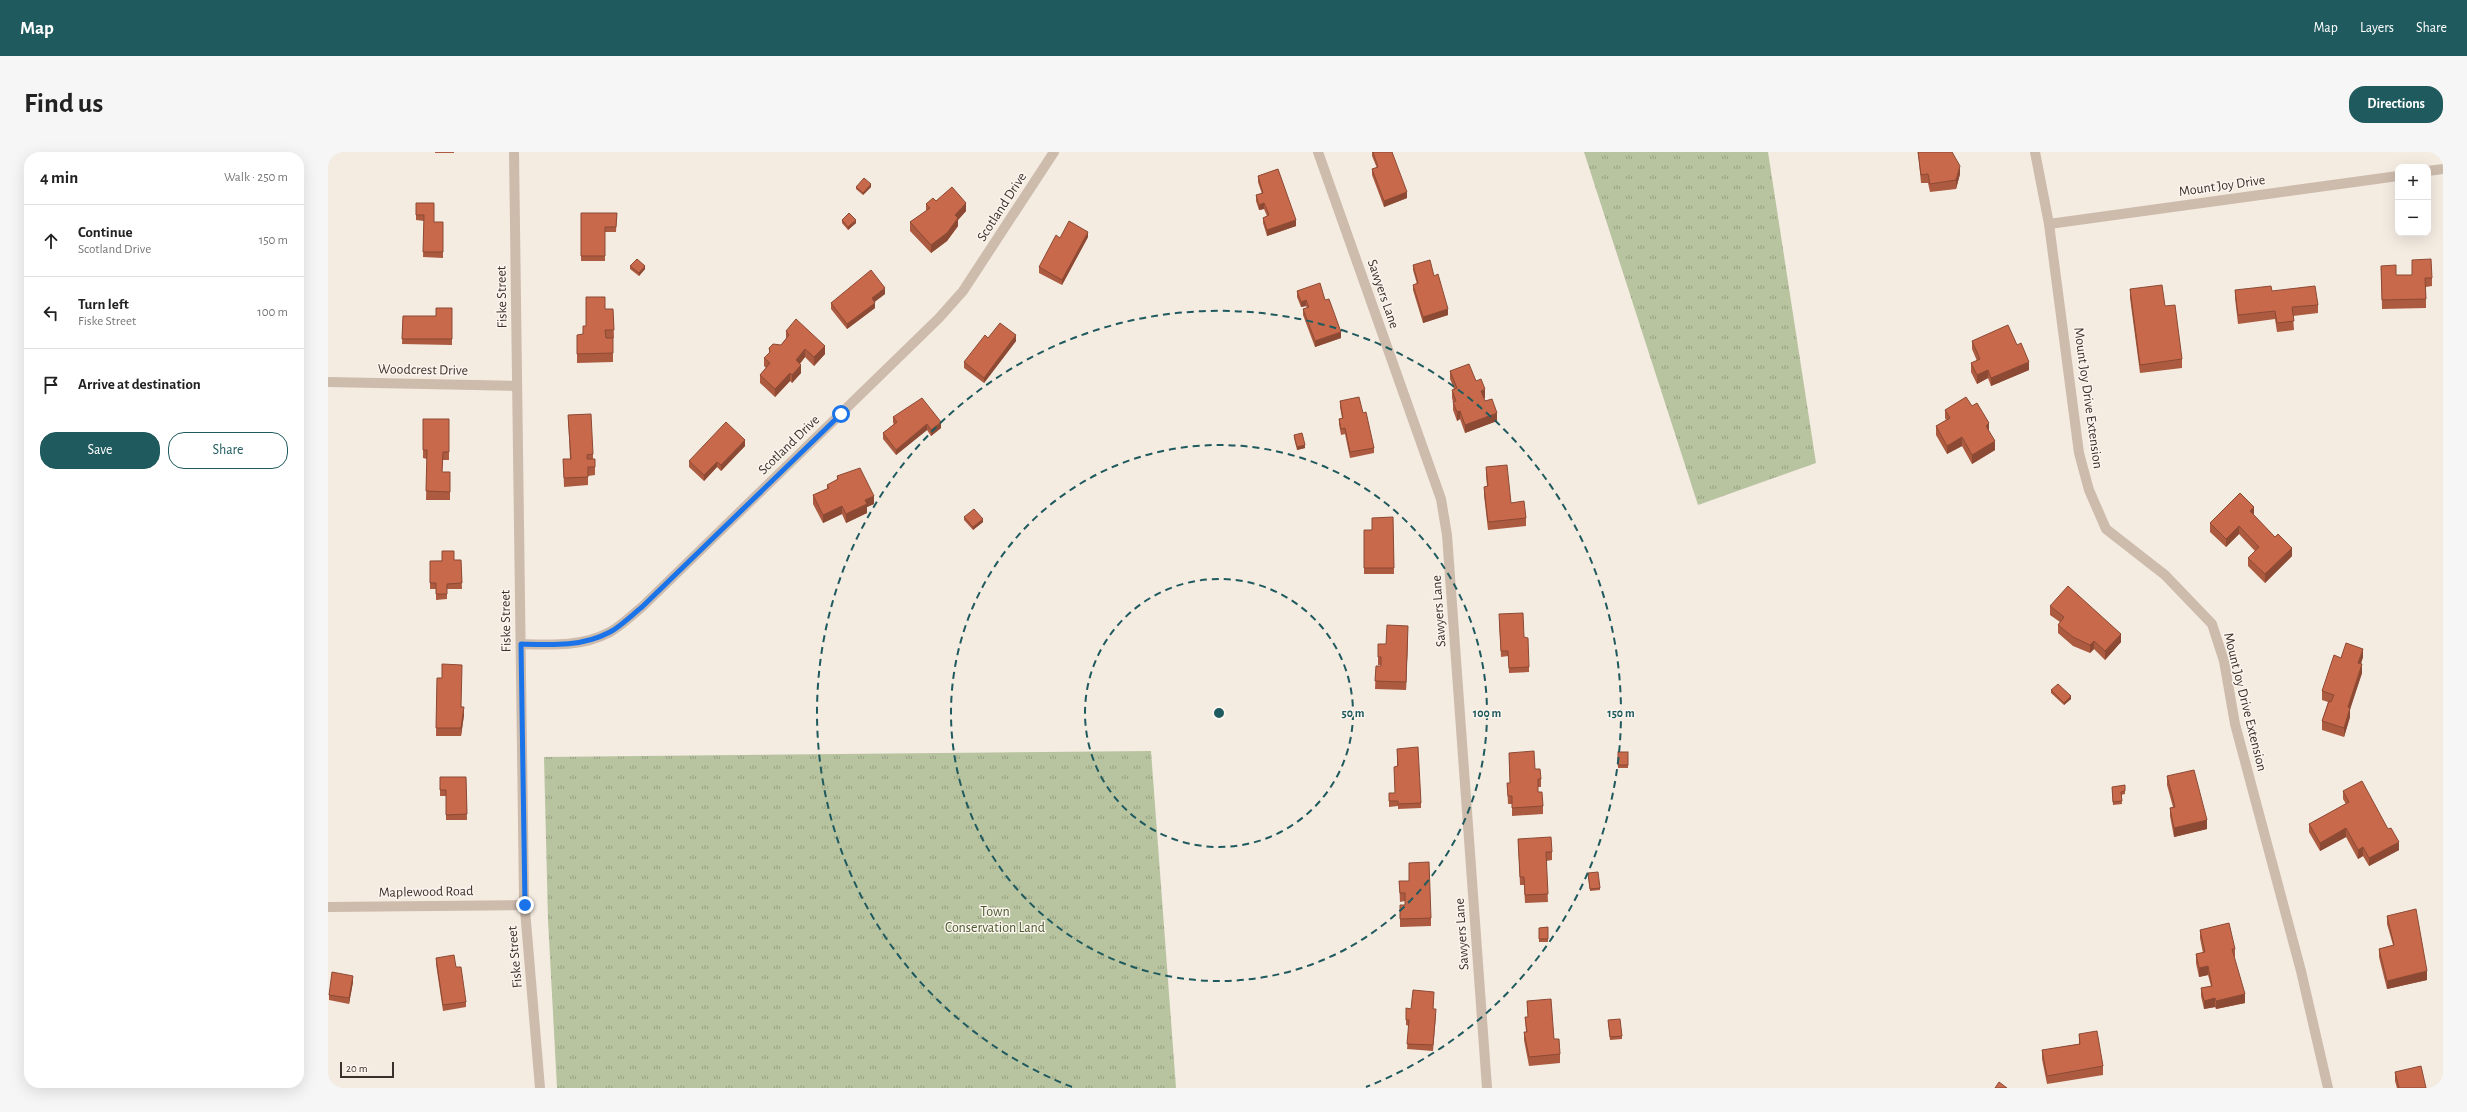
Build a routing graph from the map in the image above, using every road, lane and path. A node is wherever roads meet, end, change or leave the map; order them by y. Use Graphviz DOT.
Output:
graph roads {
  1 [pos="514,152"];
  2 [pos="1054,152"];
  3 [pos="1318,152"];
  4 [pos="2036,152"];
  5 [pos="2443,169"];
  6 [pos="2431,171"];
  7 [pos="2395,176"];
  8 [pos="2049,224"];
  9 [pos="328,382"];
  10 [pos="517,386"];
  11 [pos="521,644"];
  12 [pos="525,905"];
  13 [pos="328,907"];
  14 [pos="540,1088"];
  15 [pos="1487,1088"];
  16 [pos="2328,1088"];
  1 -- 10 [label="street, Fiske Street"];
  2 -- 11 [label="street, Scotland Drive"];
  3 -- 15 [label="street, Sawyers Lane"];
  4 -- 8 [label="street, Mount Joy Drive Extension"];
  5 -- 6 [label="street"];
  7 -- 8 [label="street, Mount Joy Drive"];
  8 -- 16 [label="street, Mount Joy Drive Extension"];
  9 -- 10 [label="street, Woodcrest Drive"];
  10 -- 11 [label="street, Fiske Street"];
  11 -- 12 [label="street, Fiske Street"];
  12 -- 13 [label="street, Maplewood Road"];
  12 -- 14 [label="street, Fiske Street"];
}
